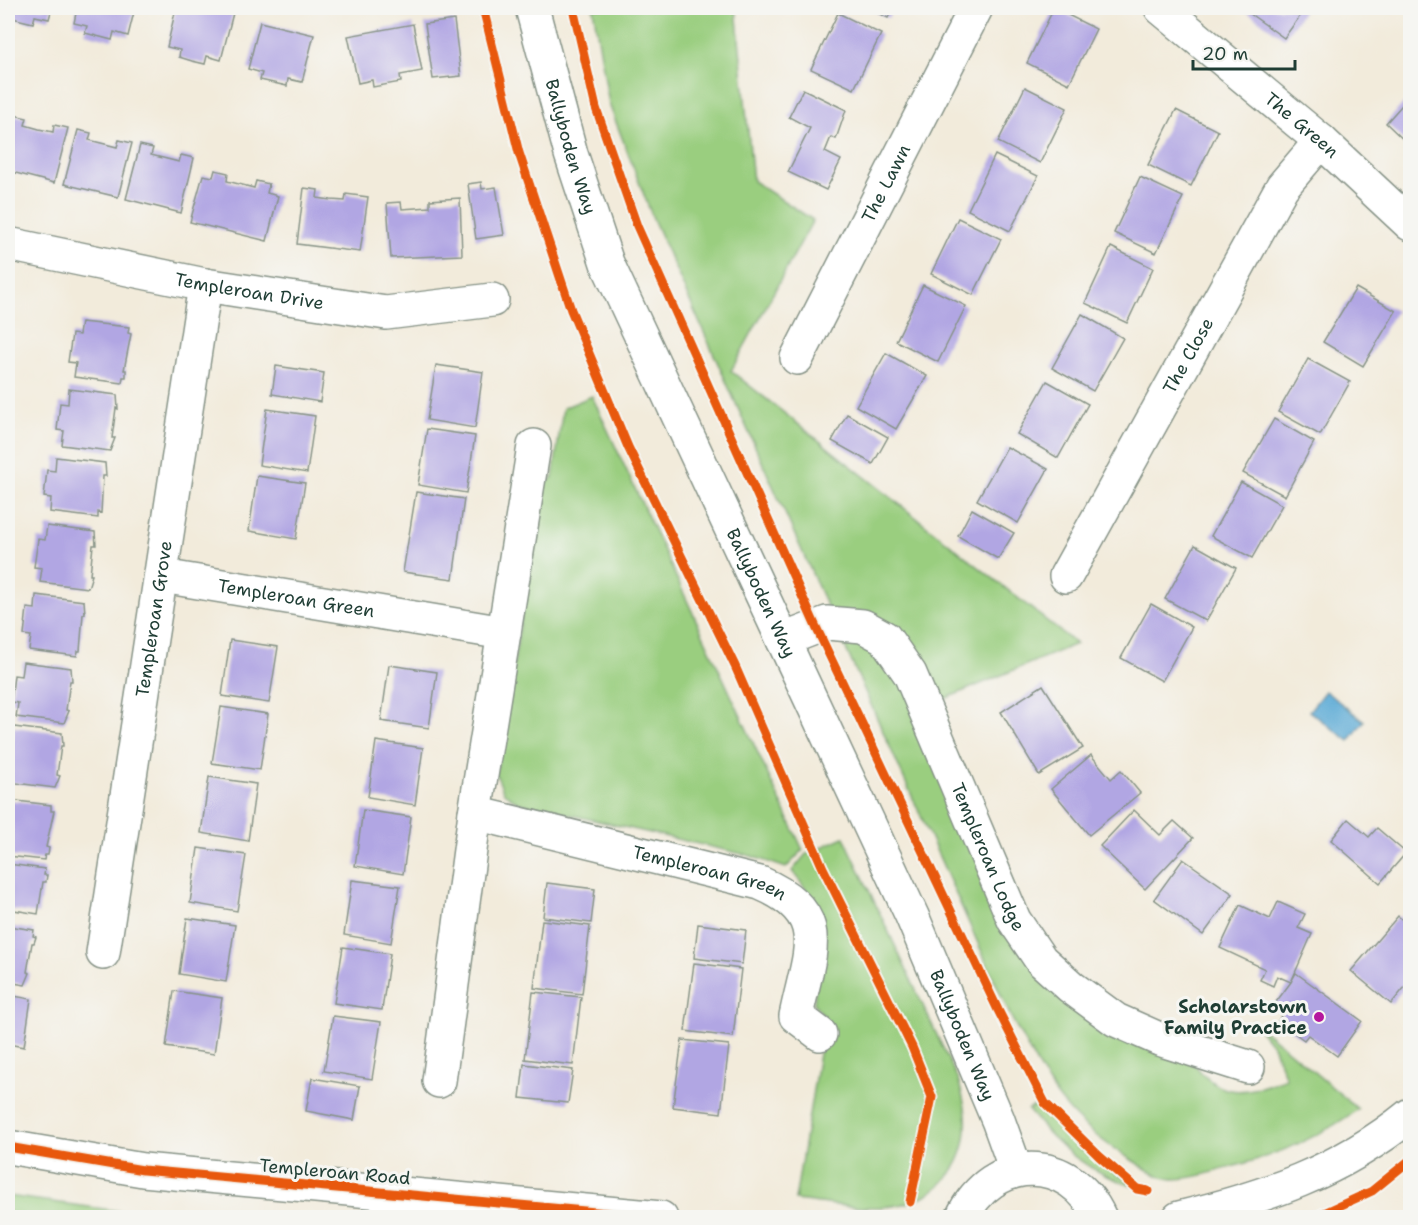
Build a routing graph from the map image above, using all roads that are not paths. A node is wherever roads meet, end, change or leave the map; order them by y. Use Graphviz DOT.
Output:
graph roads {
  1 [pos="532,8"];
  2 [pos="976,8"];
  3 [pos="1161,8"];
  4 [pos="1321,141"];
  5 [pos="1410,224"];
  6 [pos="8,244"];
  7 [pos="205,285"];
  8 [pos="492,300"];
  9 [pos="797,358"];
  10 [pos="534,446"];
  11 [pos="162,576"];
  12 [pos="1066,576"];
  13 [pos="504,633"];
  14 [pos="783,640"];
  15 [pos="475,813"];
  16 [pos="103,953"];
  17 [pos="820,1034"];
  18 [pos="1248,1067"];
  19 [pos="438,1082"];
  20 [pos="1410,1116"];
  21 [pos="8,1147"];
  22 [pos="1016,1170"];
  23 [pos="660,1218"];
  24 [pos="962,1218"];
  25 [pos="1100,1218"];
  26 [pos="1179,1218"];
  1 -- 14 [label="street, Ballyboden Way"];
  2 -- 9 [label="street, The Lawn"];
  3 -- 4 [label="street, The Green"];
  4 -- 5 [label="street, The Green"];
  4 -- 12 [label="street, The Close"];
  6 -- 7 [label="street, Templeroan Drive"];
  7 -- 8 [label="street, Templeroan Drive"];
  7 -- 11 [label="street, Templeroan Grove"];
  10 -- 13 [label="street"];
  11 -- 13 [label="street, Templeroan Green"];
  11 -- 16 [label="street, Templeroan Grove"];
  13 -- 15 [label="street"];
  14 -- 18 [label="street, Templeroan Lodge"];
  14 -- 22 [label="street, Ballyboden Way"];
  15 -- 17 [label="street, Templeroan Green"];
  15 -- 19 [label="street"];
  20 -- 26 [label="street"];
  21 -- 23 [label="street, Templeroan Road"];
  22 -- 24 [label="street"];
  22 -- 25 [label="street"];
}
